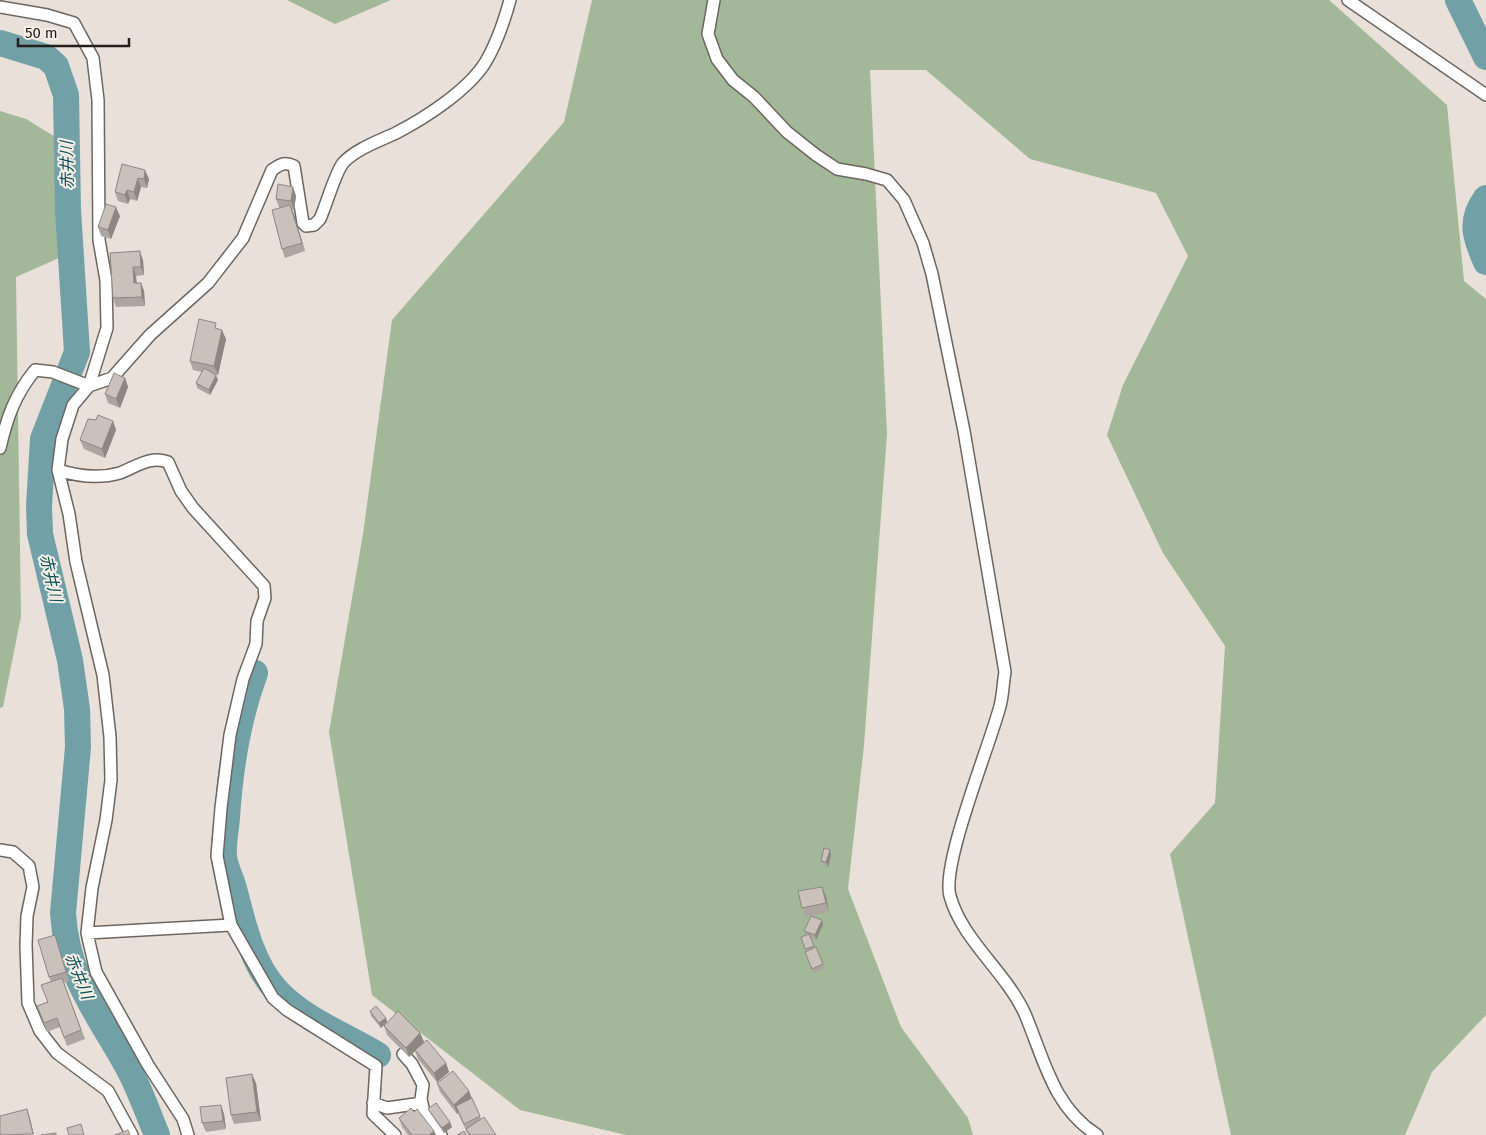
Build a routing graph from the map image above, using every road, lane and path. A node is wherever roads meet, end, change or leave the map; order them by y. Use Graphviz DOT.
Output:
graph roads {
  1 [pos="510,0"];
  2 [pos="714,0"];
  3 [pos="1348,0"];
  4 [pos="0,7"];
  5 [pos="1486,95"];
  6 [pos="84,384"];
  7 [pos="0,448"];
  8 [pos="58,470"];
  9 [pos="0,850"];
  10 [pos="231,925"];
  11 [pos="88,933"];
  12 [pos="404,1054"];
  13 [pos="373,1103"];
  14 [pos="422,1103"];
  15 [pos="132,1135"];
  16 [pos="188,1135"];
  17 [pos="395,1135"];
  18 [pos="441,1135"];
  19 [pos="1096,1135"];
  1 -- 6 [label="street"];
  2 -- 19 [label="street"];
  3 -- 5 [label="street"];
  4 -- 6 [label="street"];
  6 -- 7 [label="street"];
  6 -- 8 [label="street"];
  8 -- 10 [label="street"];
  8 -- 11 [label="street"];
  9 -- 15 [label="street"];
  10 -- 11 [label="street"];
  10 -- 13 [label="street"];
  11 -- 16 [label="street"];
  12 -- 14 [label="street"];
  13 -- 14 [label="street"];
  13 -- 17 [label="street"];
  14 -- 18 [label="street"];
}
